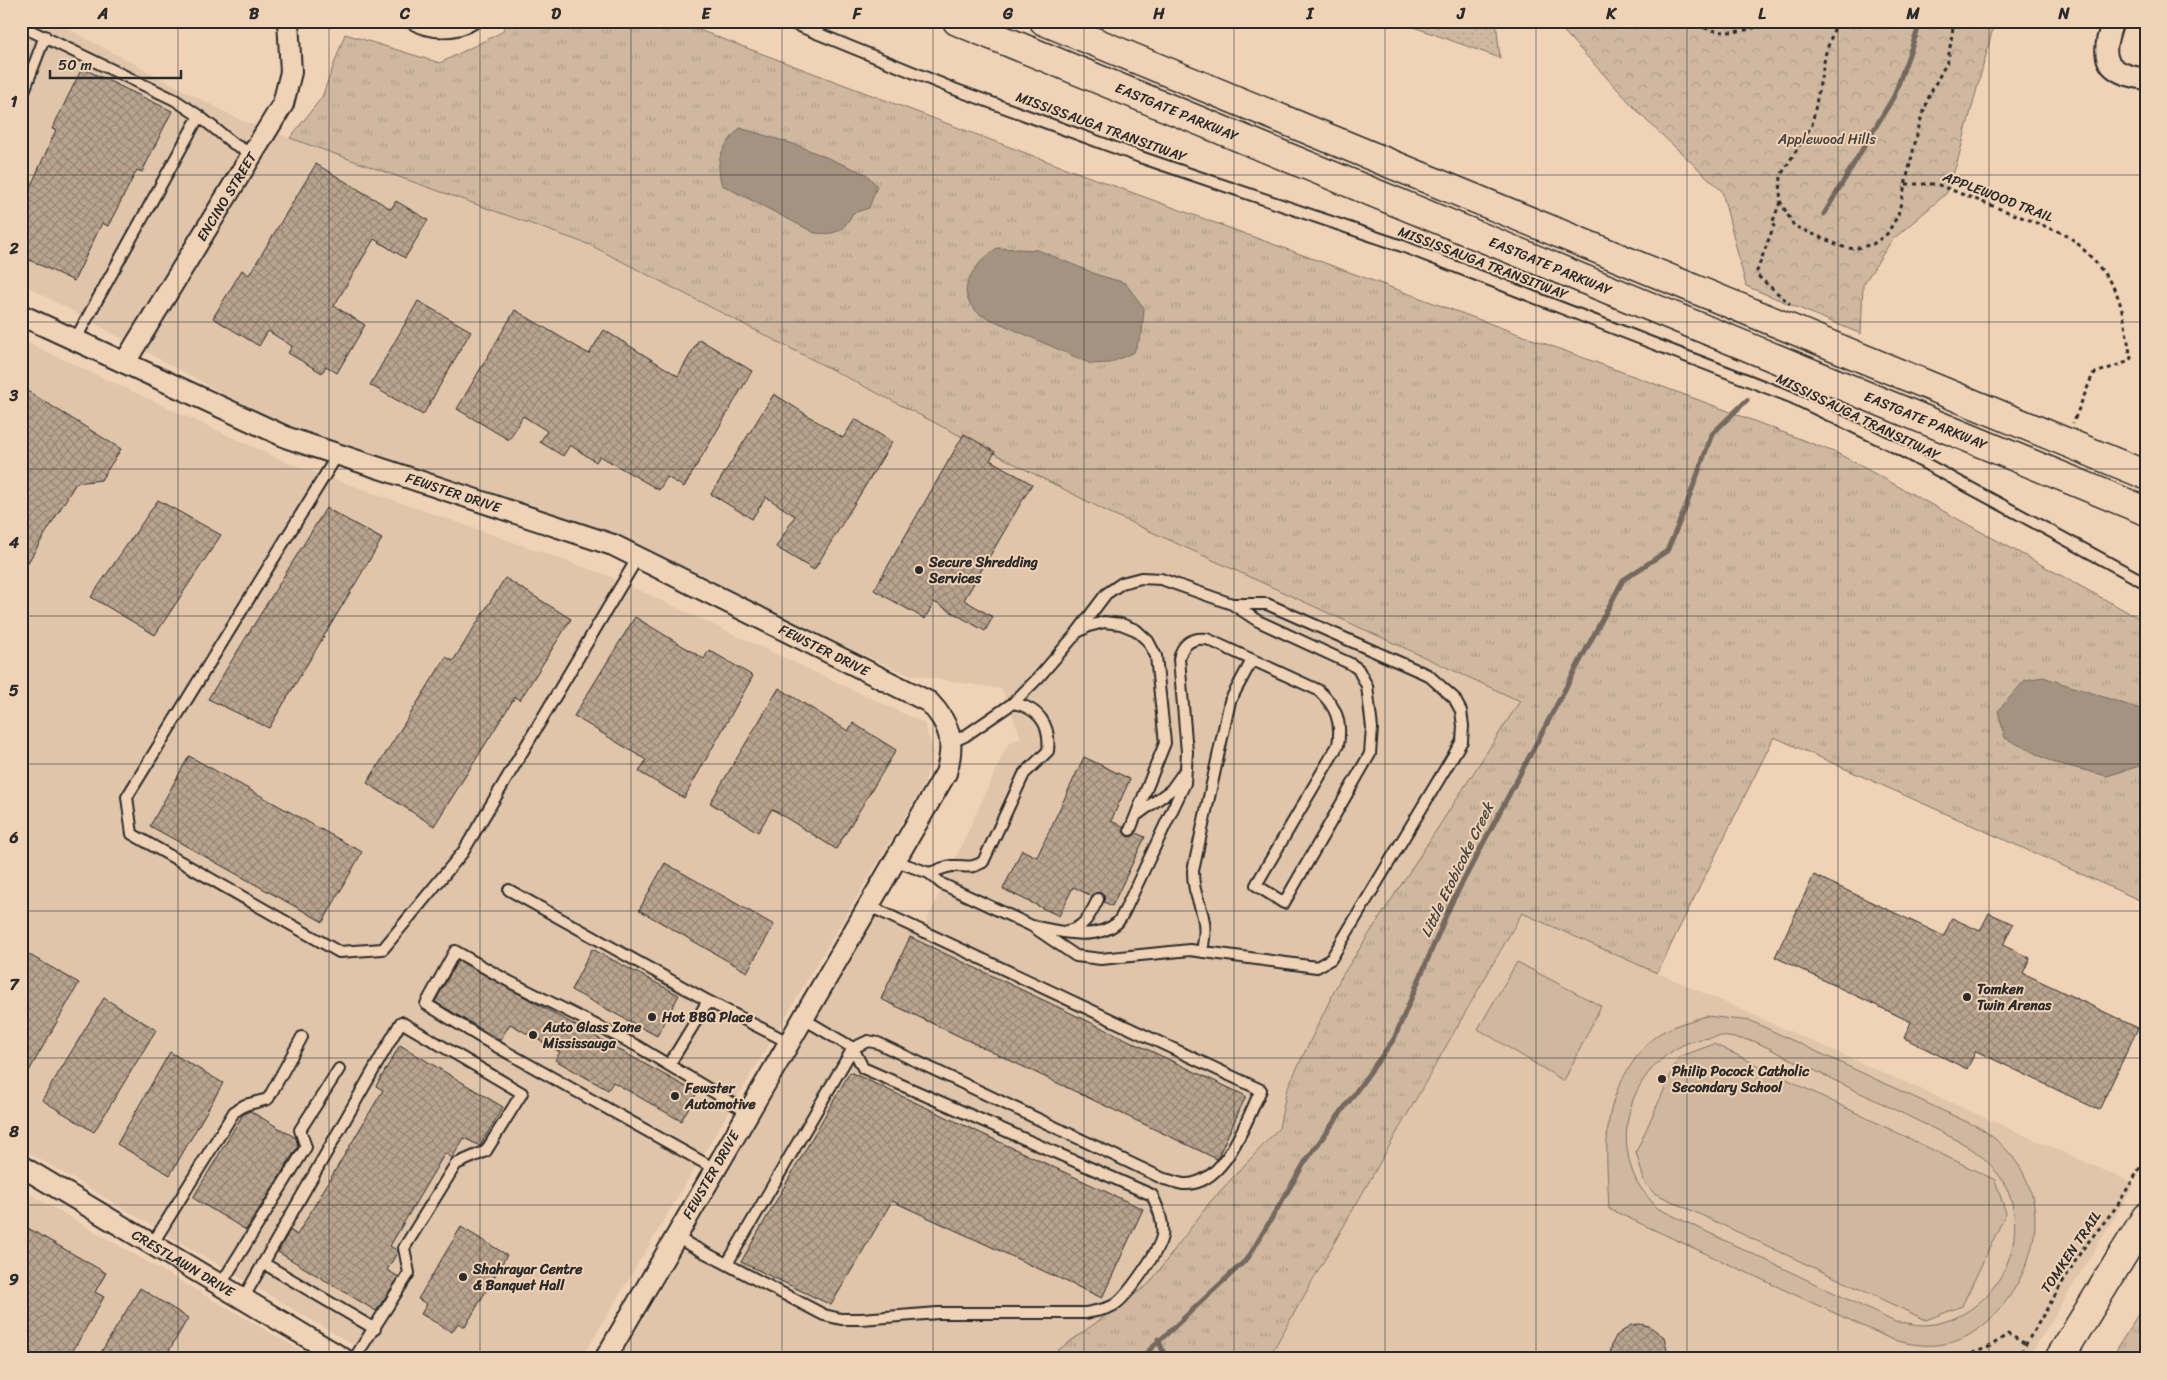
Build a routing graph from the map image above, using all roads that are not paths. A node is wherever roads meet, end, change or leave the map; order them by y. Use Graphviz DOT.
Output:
graph roads {
  1 [pos="288,21"];
  2 [pos="408,21"];
  3 [pos="478,21"];
  4 [pos="786,21"];
  5 [pos="957,21"];
  6 [pos="1044,21"];
  7 [pos="2113,21"];
  8 [pos="21,26"];
  9 [pos="45,36"];
  10 [pos="2146,79"];
  11 [pos="21,99"];
  12 [pos="199,116"];
  13 [pos="252,154"];
  14 [pos="21,315"];
  15 [pos="75,340"];
  16 [pos="125,362"];
  17 [pos="338,454"];
  18 [pos="2146,475"];
  19 [pos="2146,511"];
  20 [pos="638,557"];
  21 [pos="2146,583"];
  22 [pos="1232,604"];
  23 [pos="1075,635"];
  24 [pos="1252,660"];
  25 [pos="1013,703"];
  26 [pos="950,743"];
  27 [pos="1188,768"];
  28 [pos="1138,814"];
  29 [pos="1130,830"];
  30 [pos="893,860"];
  31 [pos="929,873"];
  32 [pos="509,890"];
  33 [pos="1098,899"];
  34 [pos="868,904"];
  35 [pos="1032,926"];
  36 [pos="1061,931"];
  37 [pos="1202,952"];
  38 [pos="708,1001"];
  39 [pos="802,1018"];
  40 [pos="302,1037"];
  41 [pos="788,1042"];
  42 [pos="854,1048"];
  43 [pos="669,1065"];
  44 [pos="339,1069"];
  45 [pos="747,1112"];
  46 [pos="21,1166"];
  47 [pos="715,1168"];
  48 [pos="2146,1217"];
  49 [pos="675,1237"];
  50 [pos="152,1243"];
  51 [pos="263,1263"];
  52 [pos="727,1264"];
  53 [pos="221,1284"];
  54 [pos="244,1298"];
  55 [pos="375,1330"];
  56 [pos="344,1359"];
  57 [pos="354,1359"];
  58 [pos="605,1359"];
  59 [pos="2059,1359"];
  1 -- 13 [label="street, ENCINO STREET"];
  2 -- 3 [label="lane"];
  4 -- 21 [label="lane, MISSISSAUGA TRANSITWAY"];
  5 -- 19 [label="main road, EASTGATE PARKWAY"];
  6 -- 18 [label="main road"];
  7 -- 10 [label="street"];
  8 -- 9 [label="lane"];
  9 -- 11 [label="lane"];
  9 -- 12 [label="lane"];
  12 -- 13 [label="lane"];
  12 -- 15 [label="lane"];
  13 -- 16 [label="street, ENCINO STREET"];
  14 -- 15 [label="street, FEWSTER DRIVE"];
  15 -- 16 [label="street, FEWSTER DRIVE"];
  16 -- 17 [label="street, FEWSTER DRIVE"];
  17 -- 20 [label="street, FEWSTER DRIVE"];
  17 -- 20 [label="lane"];
  20 -- 26 [label="street, FEWSTER DRIVE"];
  22 -- 23 [label="lane"];
  22 -- 24 [label="lane"];
  22 -- 37 [label="lane"];
  23 -- 25 [label="lane"];
  23 -- 28 [label="lane"];
  24 -- 27 [label="lane"];
  24 -- 37 [label="lane"];
  25 -- 26 [label="lane"];
  25 -- 31 [label="lane"];
  26 -- 30 [label="street, FEWSTER DRIVE"];
  27 -- 28 [label="lane"];
  27 -- 36 [label="lane"];
  28 -- 29 [label="lane"];
  30 -- 31 [label="lane"];
  30 -- 34 [label="street, FEWSTER DRIVE"];
  31 -- 35 [label="lane"];
  32 -- 38 [label="lane"];
  33 -- 36 [label="lane"];
  34 -- 39 [label="street, FEWSTER DRIVE"];
  34 -- 42 [label="lane"];
  35 -- 36 [label="lane"];
  35 -- 37 [label="lane"];
  38 -- 41 [label="lane"];
  38 -- 43 [label="lane"];
  39 -- 41 [label="street, FEWSTER DRIVE"];
  39 -- 42 [label="lane"];
  40 -- 50 [label="lane"];
  41 -- 45 [label="street, FEWSTER DRIVE"];
  42 -- 52 [label="lane"];
  42 -- 52 [label="lane"];
  43 -- 45 [label="lane"];
  43 -- 47 [label="lane"];
  44 -- 53 [label="lane"];
  45 -- 47 [label="street, FEWSTER DRIVE"];
  46 -- 50 [label="street, CRESTLAWN DRIVE"];
  47 -- 49 [label="street, FEWSTER DRIVE"];
  48 -- 59 [label="main road"];
  49 -- 52 [label="lane"];
  49 -- 58 [label="street, FEWSTER DRIVE"];
  50 -- 53 [label="street, CRESTLAWN DRIVE"];
  51 -- 54 [label="lane"];
  51 -- 55 [label="lane"];
  51 -- 55 [label="lane"];
  53 -- 54 [label="street, CRESTLAWN DRIVE"];
  54 -- 56 [label="street, CRESTLAWN DRIVE"];
  55 -- 57 [label="lane"];
}
